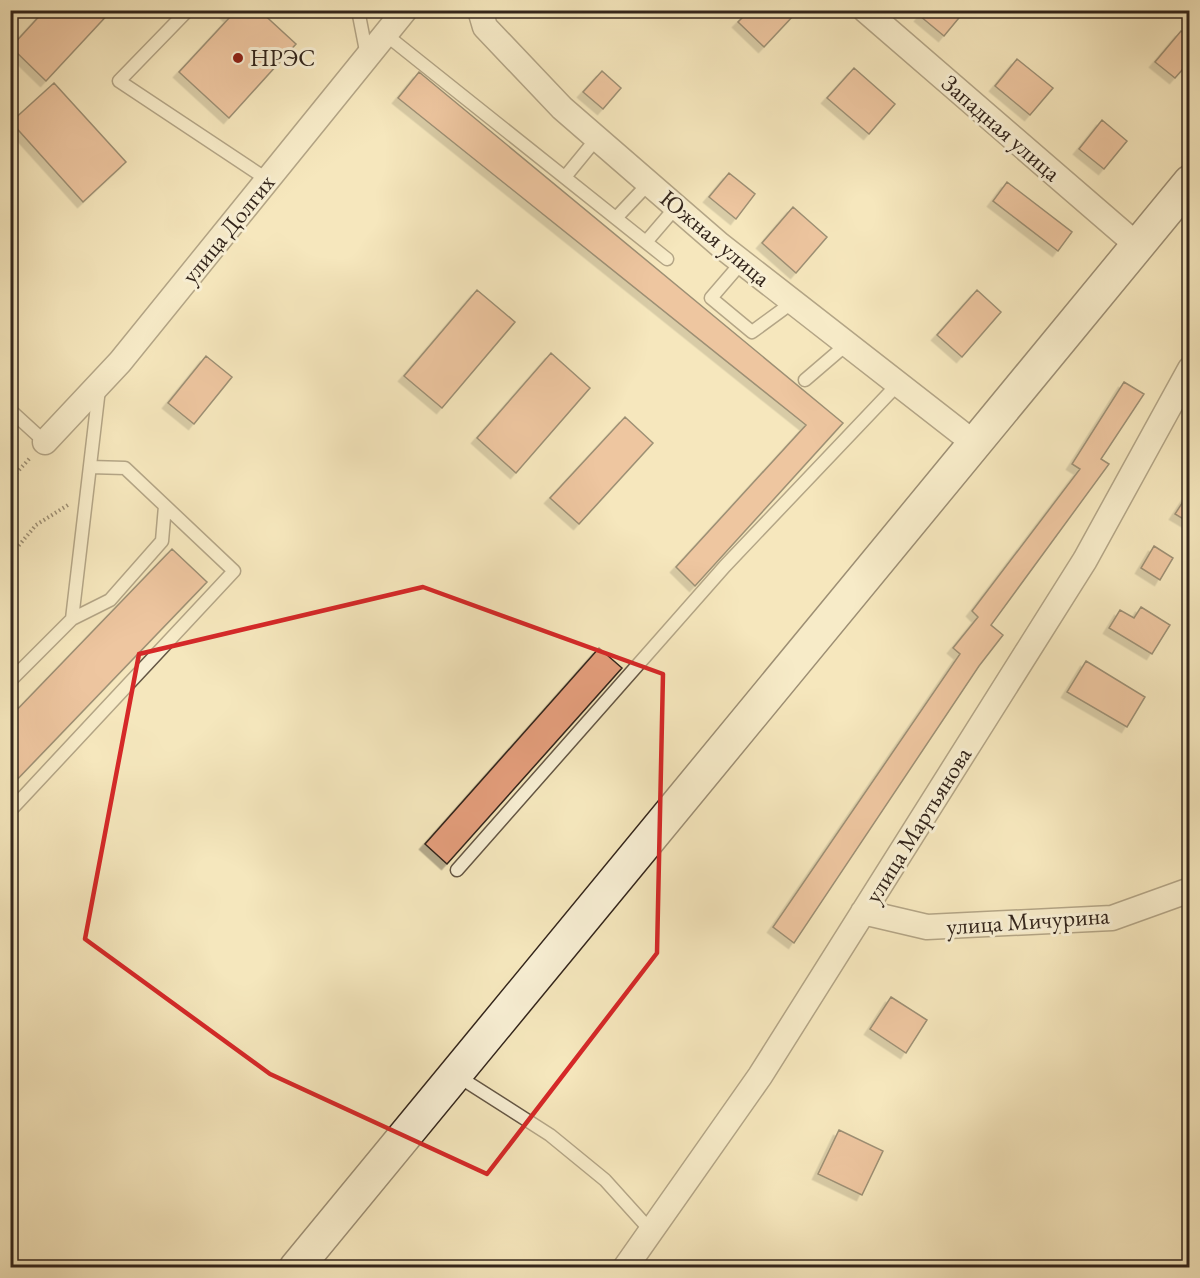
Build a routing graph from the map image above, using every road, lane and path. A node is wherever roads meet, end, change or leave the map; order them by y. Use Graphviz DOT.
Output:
graph roads {
  1 [pos="188,10"];
  2 [pos="358,10"];
  3 [pos="405,10"];
  4 [pos="480,10"];
  5 [pos="865,10"];
  6 [pos="386,34"];
  7 [pos="367,57"];
  8 [pos="597,138"];
  9 [pos="565,177"];
  10 [pos="268,180"];
  11 [pos="1190,182"];
  12 [pos="649,183"];
  13 [pos="676,207"];
  14 [pos="616,218"];
  15 [pos="646,242"];
  16 [pos="1138,246"];
  17 [pos="667,259"];
  18 [pos="742,262"];
  19 [pos="793,302"];
  20 [pos="847,344"];
  21 [pos="1190,369"];
  22 [pos="805,380"];
  23 [pos="898,384"];
  24 [pos="99,385"];
  25 [pos="10,410"];
  26 [pos="45,442"];
  27 [pos="974,443"];
  28 [pos="90,467"];
  29 [pos="87,493"];
  30 [pos="165,506"];
  31 [pos="10,556"];
  32 [pos="72,619"];
  33 [pos="10,681"];
  34 [pos="10,811"];
  35 [pos="457,870"];
  36 [pos="1190,890"];
  37 [pos="863,912"];
  38 [pos="455,1074"];
  39 [pos="651,1231"];
  40 [pos="296,1268"];
  41 [pos="625,1268"];
  1 -- 10 [label="lane"];
  2 -- 7 [label="lane"];
  3 -- 6 [label="street, улица Долгих"];
  4 -- 8 [label="street, Южная улица"];
  5 -- 16 [label="street, Западная улица"];
  6 -- 7 [label="street, улица Долгих"];
  6 -- 9 [label="lane"];
  7 -- 10 [label="street, улица Долгих"];
  8 -- 9 [label="lane"];
  8 -- 12 [label="street, Южная улица"];
  9 -- 14 [label="lane"];
  10 -- 24 [label="street, улица Долгих"];
  11 -- 16 [label="main road"];
  12 -- 13 [label="street, Южная улица"];
  12 -- 14 [label="lane"];
  13 -- 15 [label="lane"];
  13 -- 18 [label="street, Южная улица"];
  14 -- 15 [label="lane"];
  15 -- 17 [label="lane"];
  16 -- 27 [label="main road"];
  18 -- 19 [label="street, Южная улица"];
  18 -- 19 [label="lane"];
  19 -- 20 [label="street, Южная улица"];
  20 -- 22 [label="lane"];
  20 -- 23 [label="street, Южная улица"];
  21 -- 37 [label="street, улица Мартьянова"];
  23 -- 27 [label="street, Южная улица"];
  23 -- 35 [label="lane"];
  24 -- 26 [label="street, улица Долгих"];
  24 -- 28 [label="lane"];
  25 -- 26 [label="lane"];
  27 -- 38 [label="main road"];
  28 -- 29 [label="lane"];
  28 -- 30 [label="lane"];
  29 -- 31 [label="path"];
  29 -- 32 [label="lane"];
  30 -- 32 [label="lane"];
  30 -- 34 [label="lane"];
  32 -- 33 [label="lane"];
  36 -- 37 [label="street, улица Мичурина"];
  37 -- 39 [label="street, улица Мартьянова"];
  38 -- 39 [label="lane"];
  38 -- 40 [label="main road"];
  39 -- 41 [label="street, улица Мартьянова"];
}
